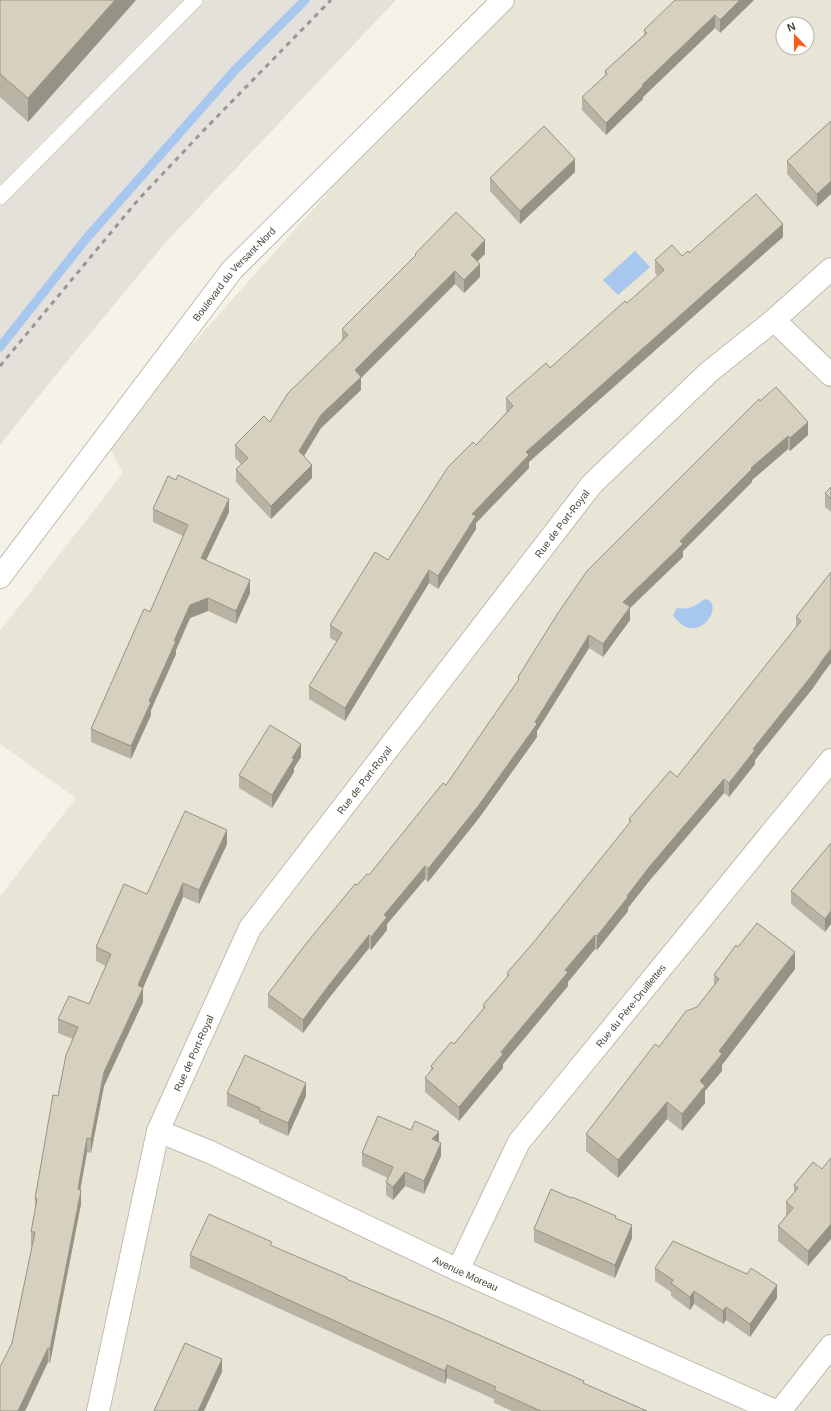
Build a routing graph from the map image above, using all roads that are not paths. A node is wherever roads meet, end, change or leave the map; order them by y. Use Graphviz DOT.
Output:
graph roads {
  1 [pos="195,0"];
  2 [pos="502,0"];
  3 [pos="0,197"];
  4 [pos="831,269"];
  5 [pos="774,320"];
  6 [pos="831,375"];
  7 [pos="0,577"];
  8 [pos="831,760"];
  9 [pos="158,1131"];
  10 [pos="458,1270"];
  11 [pos="831,1346"];
  12 [pos="98,1411"];
  13 [pos="775,1411"];
  14 [pos="780,1411"];
  1 -- 3 [label="lane"];
  2 -- 7 [label="street, Boulevard du Versant-Nord"];
  4 -- 5 [label="street, Rue de Port-Royal"];
  5 -- 6 [label="street"];
  5 -- 9 [label="street, Rue de Port-Royal"];
  8 -- 10 [label="street, Rue du Père-Druillettes"];
  9 -- 10 [label="street, Avenue Moreau"];
  9 -- 12 [label="street, Rue de Port-Royal"];
  10 -- 13 [label="street, Avenue Moreau"];
  11 -- 14 [label="street"];
}
